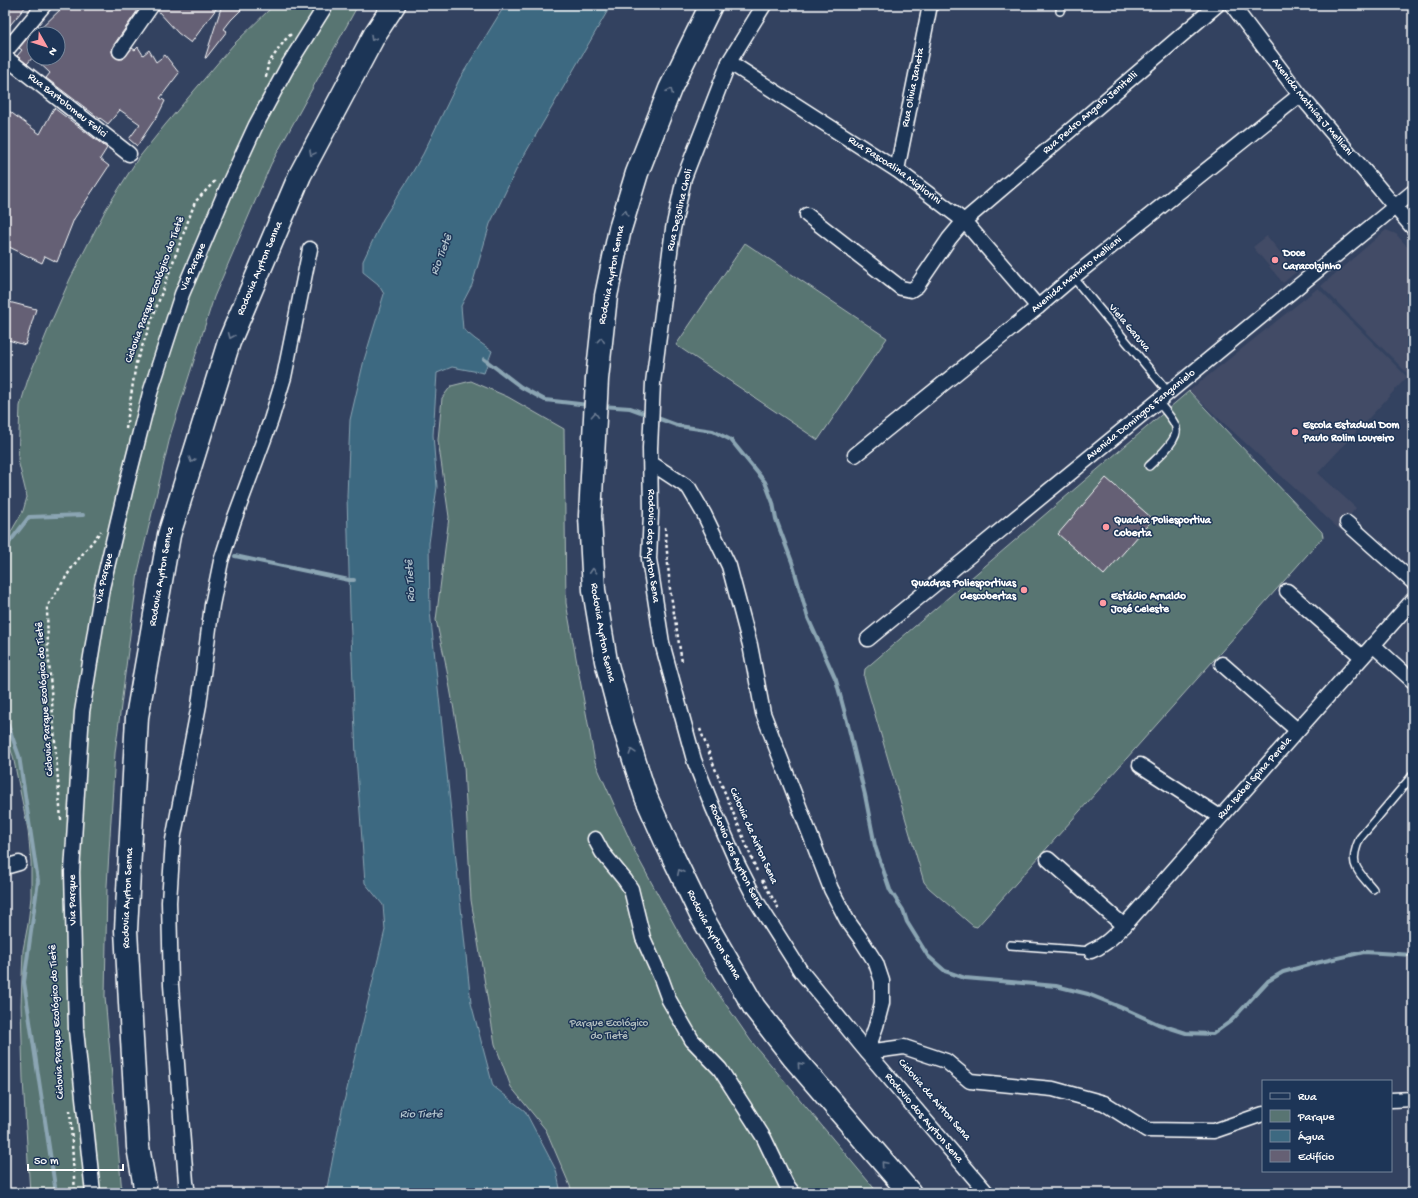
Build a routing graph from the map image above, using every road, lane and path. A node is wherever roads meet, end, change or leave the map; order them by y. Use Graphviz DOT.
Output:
graph roads {
  1 [pos="44,5"];
  2 [pos="152,5"];
  3 [pos="326,5"];
  4 [pos="394,5"];
  5 [pos="711,5"];
  6 [pos="764,5"];
  7 [pos="930,5"];
  8 [pos="1217,5"];
  9 [pos="1232,5"];
  10 [pos="293,32"];
  11 [pos="120,51"];
  12 [pos="5,52"];
  13 [pos="5,57"];
  14 [pos="729,62"];
  15 [pos="265,82"];
  16 [pos="1300,96"];
  17 [pos="129,154"];
  18 [pos="896,170"];
  19 [pos="220,176"];
  20 [pos="1413,192"];
  21 [pos="1394,207"];
  22 [pos="807,215"];
  23 [pos="964,221"];
  24 [pos="1413,228"];
  25 [pos="310,248"];
  26 [pos="1073,277"];
  27 [pos="1038,307"];
  28 [pos="1169,393"];
  29 [pos="1158,402"];
  30 [pos="125,435"];
  31 [pos="650,448"];
  32 [pos="855,455"];
  33 [pos="651,463"];
  34 [pos="1149,466"];
  35 [pos="664,522"];
  36 [pos="1347,523"];
  37 [pos="102,526"];
  38 [pos="1413,582"];
  39 [pos="1287,590"];
  40 [pos="1413,600"];
  41 [pos="868,639"];
  42 [pos="1374,644"];
  43 [pos="1362,657"];
  44 [pos="1222,664"];
  45 [pos="683,667"];
  46 [pos="1413,681"];
  47 [pos="699,725"];
  48 [pos="1297,730"];
  49 [pos="1140,765"];
  50 [pos="1413,775"];
  51 [pos="1220,817"];
  52 [pos="61,824"];
  53 [pos="595,838"];
  54 [pos="1048,860"];
  55 [pos="19,863"];
  56 [pos="5,867"];
  57 [pos="1373,889"];
  58 [pos="783,916"];
  59 [pos="1124,926"];
  60 [pos="1010,944"];
  61 [pos="1091,951"];
  62 [pos="867,1052"];
  63 [pos="1413,1099"];
  64 [pos="1392,1100"];
  65 [pos="69,1102"];
  66 [pos="1262,1114"];
  67 [pos="993,1190"];
  68 [pos="75,1193"];
  69 [pos="93,1193"];
  70 [pos="146,1193"];
  71 [pos="188,1193"];
  72 [pos="793,1193"];
  73 [pos="910,1193"];
  74 [pos="1004,1193"];
  1 -- 12 [label="street"];
  2 -- 11 [label="street"];
  3 -- 69 [label="street, Via Parque"];
  4 -- 70 [label="highway, Rodovia Ayrton Senna, one-way"];
  73 -- 5 [label="highway, Rodovia Ayrton Senna, one-way"];
  6 -- 14 [label="street, Rua Dezolina Choli"];
  7 -- 18 [label="street, Rua Olivia Janeta"];
  8 -- 23 [label="street, Rua Pedro Angelo Jenitelli"];
  9 -- 16 [label="street, Avenida Mathias J Melliani"];
  10 -- 15 [label="path"];
  13 -- 17 [label="street, Rua Bartolomeu Felici"];
  14 -- 18 [label="street, Rua Pascoalina Migliorini"];
  14 -- 31 [label="street, Rua Dezolina Choli"];
  16 -- 21 [label="street, Avenida Mathias J Melliani"];
  16 -- 26 [label="street, Avenida Mariano Melliani"];
  18 -- 23 [label="street, Rua Pascoalina Migliorini"];
  19 -- 30 [label="path, Ciclovia Parque Ecológico do Tietê"];
  20 -- 21 [label="street, Avenida Domingos Fanganielo"];
  21 -- 24 [label="street, Avenida Mathias J Melliani"];
  21 -- 28 [label="street, Avenida Domingos Fanganielo"];
  22 -- 23 [label="street, Rua Pedro Angelo Jenitelli"];
  23 -- 27 [label="street, Rua Pascoalina Migliorini"];
  25 -- 71 [label="street"];
  26 -- 27 [label="street, Avenida Mariano Melliani"];
  26 -- 28 [label="lane, Viela Garuva"];
  27 -- 32 [label="street, Avenida Mariano Melliani"];
  28 -- 29 [label="street, Avenida Domingos Fanganielo"];
  29 -- 34 [label="lane"];
  29 -- 41 [label="street, Avenida Domingos Fanganielo"];
  31 -- 33 [label="street, Rodovio dos Ayrton Sena"];
  33 -- 62 [label="street, Rodovio dos Ayrton Sena"];
  33 -- 62 [label="street"];
  35 -- 45 [label="path"];
  36 -- 38 [label="street"];
  37 -- 52 [label="path, Ciclovia Parque Ecológico do Tietê"];
  39 -- 43 [label="street"];
  40 -- 42 [label="street, Rua Isabel Spina Perela"];
  42 -- 43 [label="street, Rua Isabel Spina Perela"];
  42 -- 46 [label="street"];
  43 -- 48 [label="street, Rua Isabel Spina Perela"];
  44 -- 48 [label="street"];
  47 -- 58 [label="path, Ciclovia da Airton Sena"];
  48 -- 51 [label="street, Rua Isabel Spina Perela"];
  49 -- 51 [label="street"];
  50 -- 57 [label="lane"];
  51 -- 59 [label="street, Rua Isabel Spina Perela"];
  53 -- 72 [label="street"];
  54 -- 59 [label="street"];
  55 -- 56 [label="street"];
  59 -- 61 [label="street, Rua Isabel Spina Perela"];
  60 -- 61 [label="lane"];
  62 -- 66 [label="street"];
  62 -- 67 [label="street, Rodovio dos Ayrton Sena"];
  63 -- 64 [label="street"];
  65 -- 68 [label="path, Ciclovia Parque Ecológico do Tietê"];
  67 -- 74 [label="path"];
}
